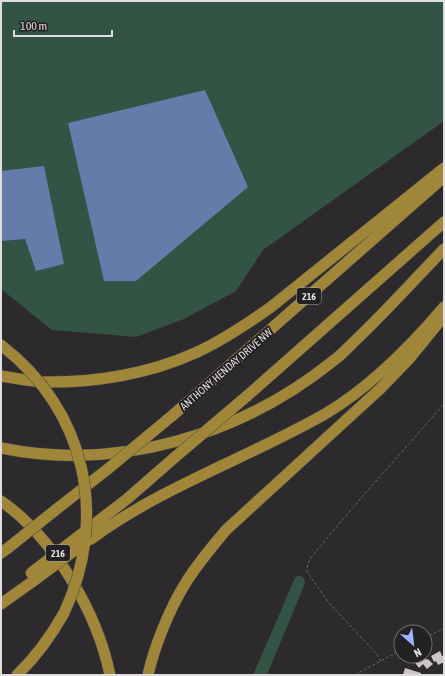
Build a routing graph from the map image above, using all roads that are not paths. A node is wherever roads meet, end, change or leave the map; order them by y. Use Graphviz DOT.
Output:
graph roads {
  1 [pos="444,168"];
  2 [pos="444,177"];
  3 [pos="444,222"];
  4 [pos="444,249"];
  5 [pos="444,307"];
  6 [pos="444,316"];
  7 [pos="1,345"];
  8 [pos="1,376"];
  9 [pos="1,448"];
  10 [pos="1,501"];
  11 [pos="87,535"];
  12 [pos="4,550"];
  13 [pos="34,576"];
  14 [pos="1,596"];
  15 [pos="1,604"];
  16 [pos="17,675"];
  17 [pos="110,675"];
  18 [pos="148,675"];
  1 -- 8 [label="highway"];
  2 -- 12 [label="highway, ANTHONY HENDAY DRIVE NW / 216, bridge"];
  3 -- 11 [label="highway, 216, bridge"];
  4 -- 9 [label="highway"];
  5 -- 11 [label="highway"];
  6 -- 18 [label="highway"];
  7 -- 16 [label="highway, bridge"];
  10 -- 17 [label="highway"];
  11 -- 13 [label="highway, 216, bridge"];
  13 -- 14 [label="highway, 216"];
  13 -- 15 [label="highway"];
}
